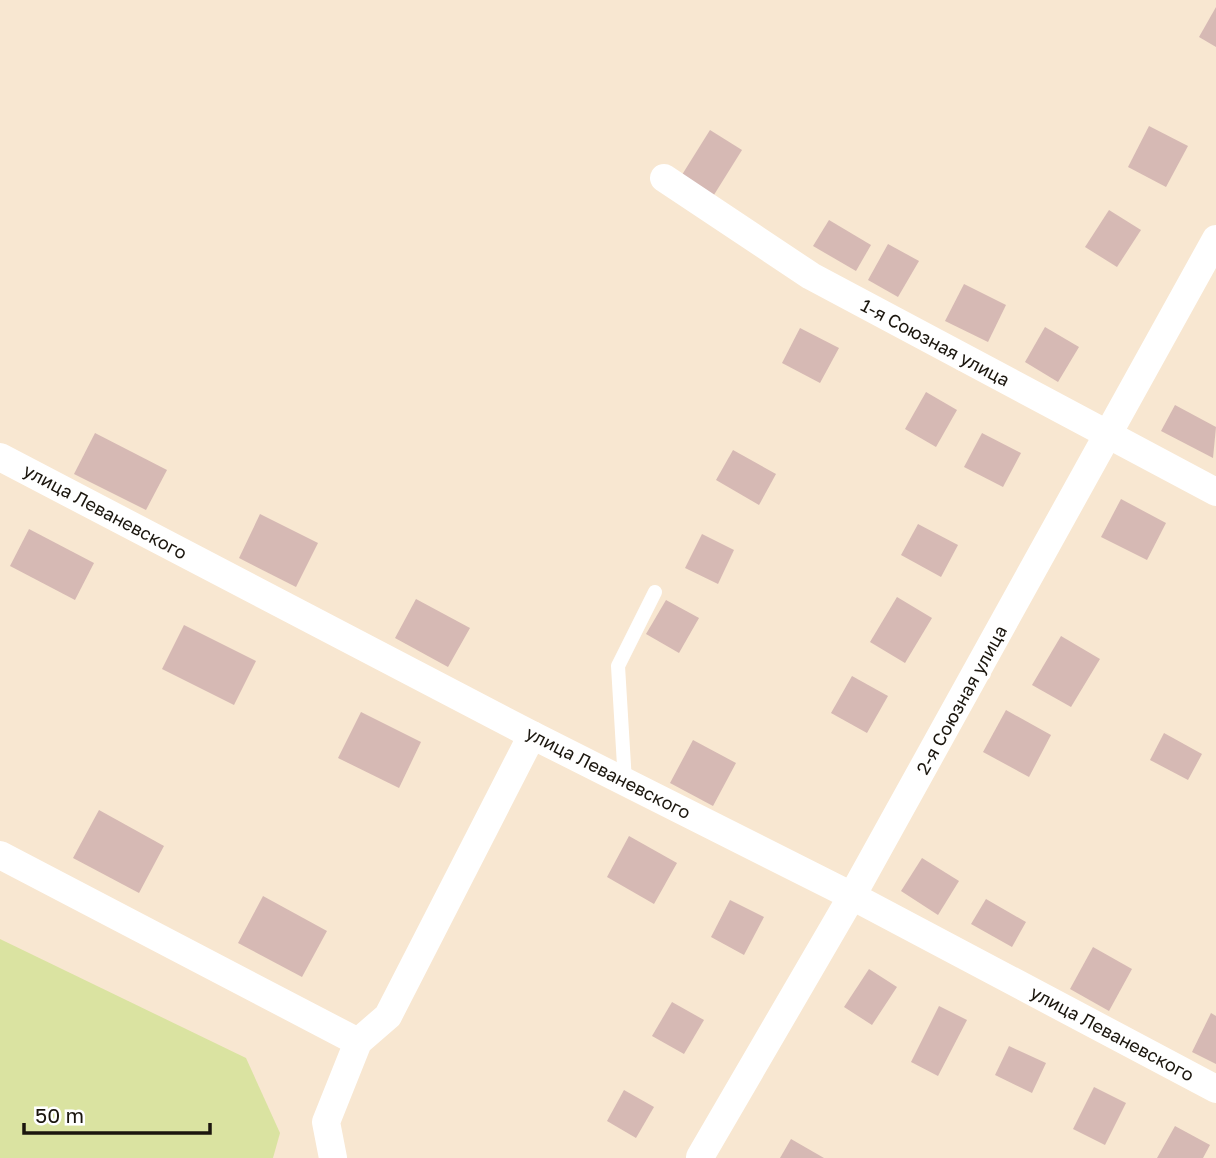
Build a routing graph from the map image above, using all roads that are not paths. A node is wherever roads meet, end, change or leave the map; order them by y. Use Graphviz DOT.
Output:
graph roads {
  1 [pos="664,178"];
  2 [pos="1216,239"];
  3 [pos="1108,436"];
  4 [pos="0,457"];
  5 [pos="1216,492"];
  6 [pos="655,592"];
  7 [pos="532,735"];
  8 [pos="625,782"];
  9 [pos="0,855"];
  10 [pos="852,896"];
  11 [pos="358,1042"];
  12 [pos="1216,1089"];
  13 [pos="700,1157"];
  14 [pos="333,1158"];
  1 -- 3 [label="street, 1-я Союзная улица"];
  2 -- 3 [label="street, 2-я Союзная улица"];
  3 -- 5 [label="street, 1-я Союзная улица"];
  3 -- 10 [label="street, 2-я Союзная улица"];
  4 -- 7 [label="street, улица Леваневского"];
  6 -- 8 [label="lane"];
  7 -- 8 [label="street, улица Леваневского"];
  7 -- 11 [label="street"];
  8 -- 10 [label="street, улица Леваневского"];
  9 -- 11 [label="street"];
  10 -- 12 [label="street, улица Леваневского"];
  10 -- 13 [label="street, 2-я Союзная улица"];
  11 -- 14 [label="street"];
}
